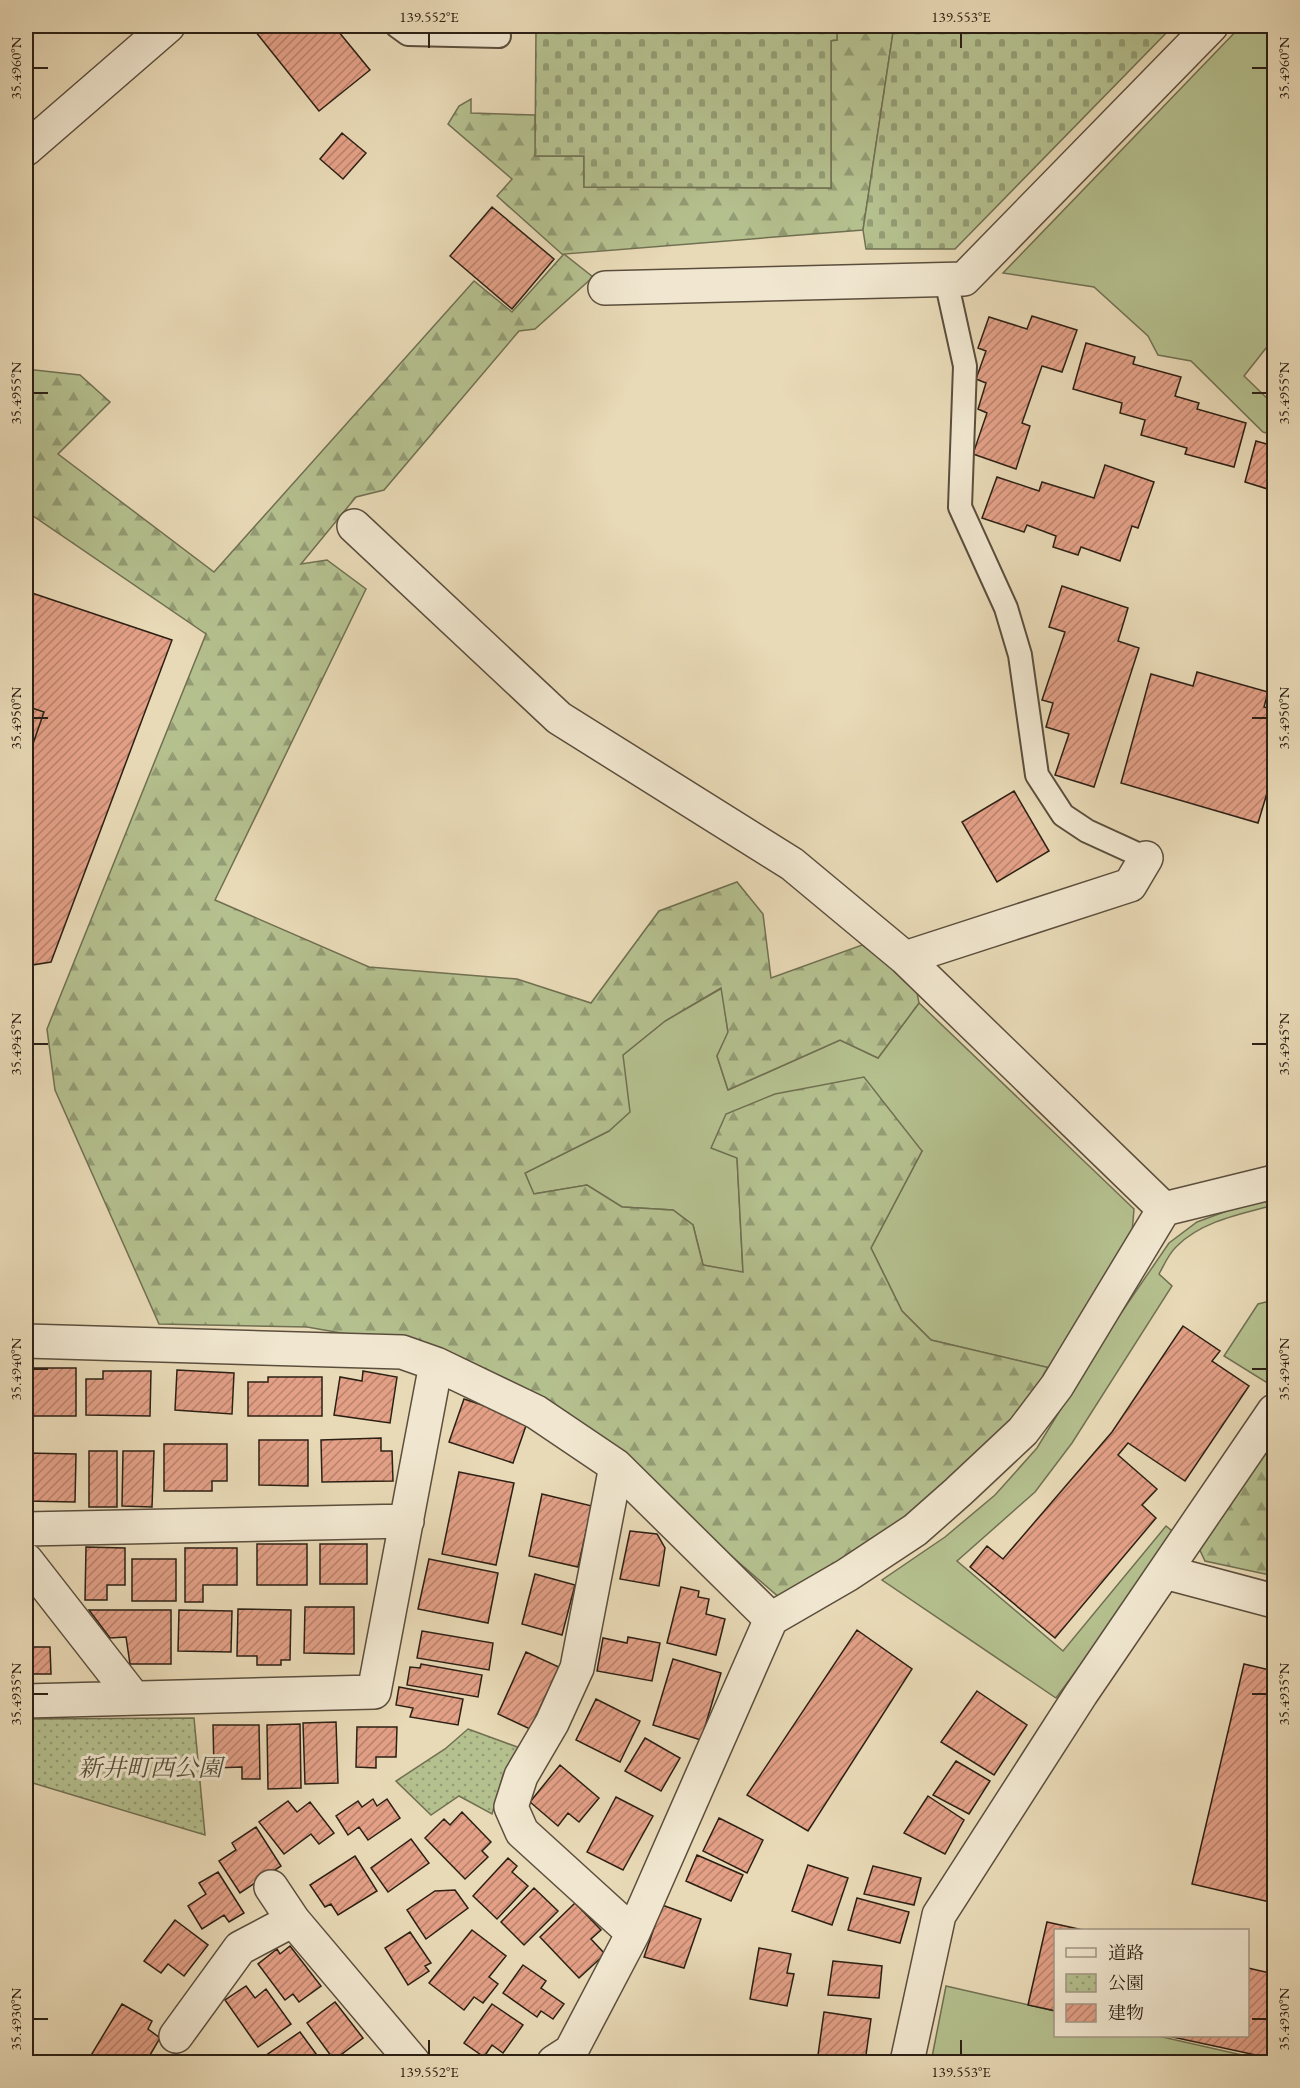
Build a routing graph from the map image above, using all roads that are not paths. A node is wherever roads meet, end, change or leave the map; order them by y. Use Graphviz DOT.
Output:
graph roads {
  1 [pos="168,26"];
  2 [pos="397,26"];
  3 [pos="1211,26"];
  4 [pos="499,36"];
  5 [pos="26,149"];
  6 [pos="946,280"];
  7 [pos="605,288"];
  8 [pos="354,526"];
  9 [pos="1146,858"];
  10 [pos="905,958"];
  11 [pos="1275,1182"];
  12 [pos="1164,1209"];
  13 [pos="26,1341"];
  14 [pos="436,1364"];
  15 [pos="1275,1411"];
  16 [pos="616,1466"];
  17 [pos="407,1521"];
  18 [pos="26,1529"];
  19 [pos="26,1560"];
  20 [pos="1165,1572"];
  21 [pos="1275,1601"];
  22 [pos="771,1619"];
  23 [pos="133,1697"];
  24 [pos="26,1701"];
  25 [pos="271,1887"];
  26 [pos="293,1920"];
  27 [pos="633,1933"];
  28 [pos="176,2036"];
  29 [pos="566,2059"];
  30 [pos="413,2062"];
  31 [pos="907,2062"];
  1 -- 5 [label="street"];
  2 -- 4 [label="lane"];
  3 -- 6 [label="street"];
  6 -- 7 [label="street"];
  6 -- 9 [label="lane"];
  8 -- 10 [label="street"];
  9 -- 10 [label="street"];
  10 -- 12 [label="street"];
  11 -- 12 [label="street"];
  12 -- 22 [label="street"];
  13 -- 14 [label="street"];
  14 -- 16 [label="street"];
  14 -- 17 [label="street"];
  15 -- 20 [label="street"];
  16 -- 22 [label="street"];
  16 -- 27 [label="street"];
  17 -- 18 [label="street"];
  17 -- 23 [label="street"];
  19 -- 23 [label="street"];
  20 -- 21 [label="street"];
  20 -- 31 [label="street"];
  22 -- 27 [label="street"];
  23 -- 24 [label="street"];
  25 -- 26 [label="street"];
  26 -- 28 [label="street"];
  26 -- 30 [label="street"];
  27 -- 29 [label="street"];
}
